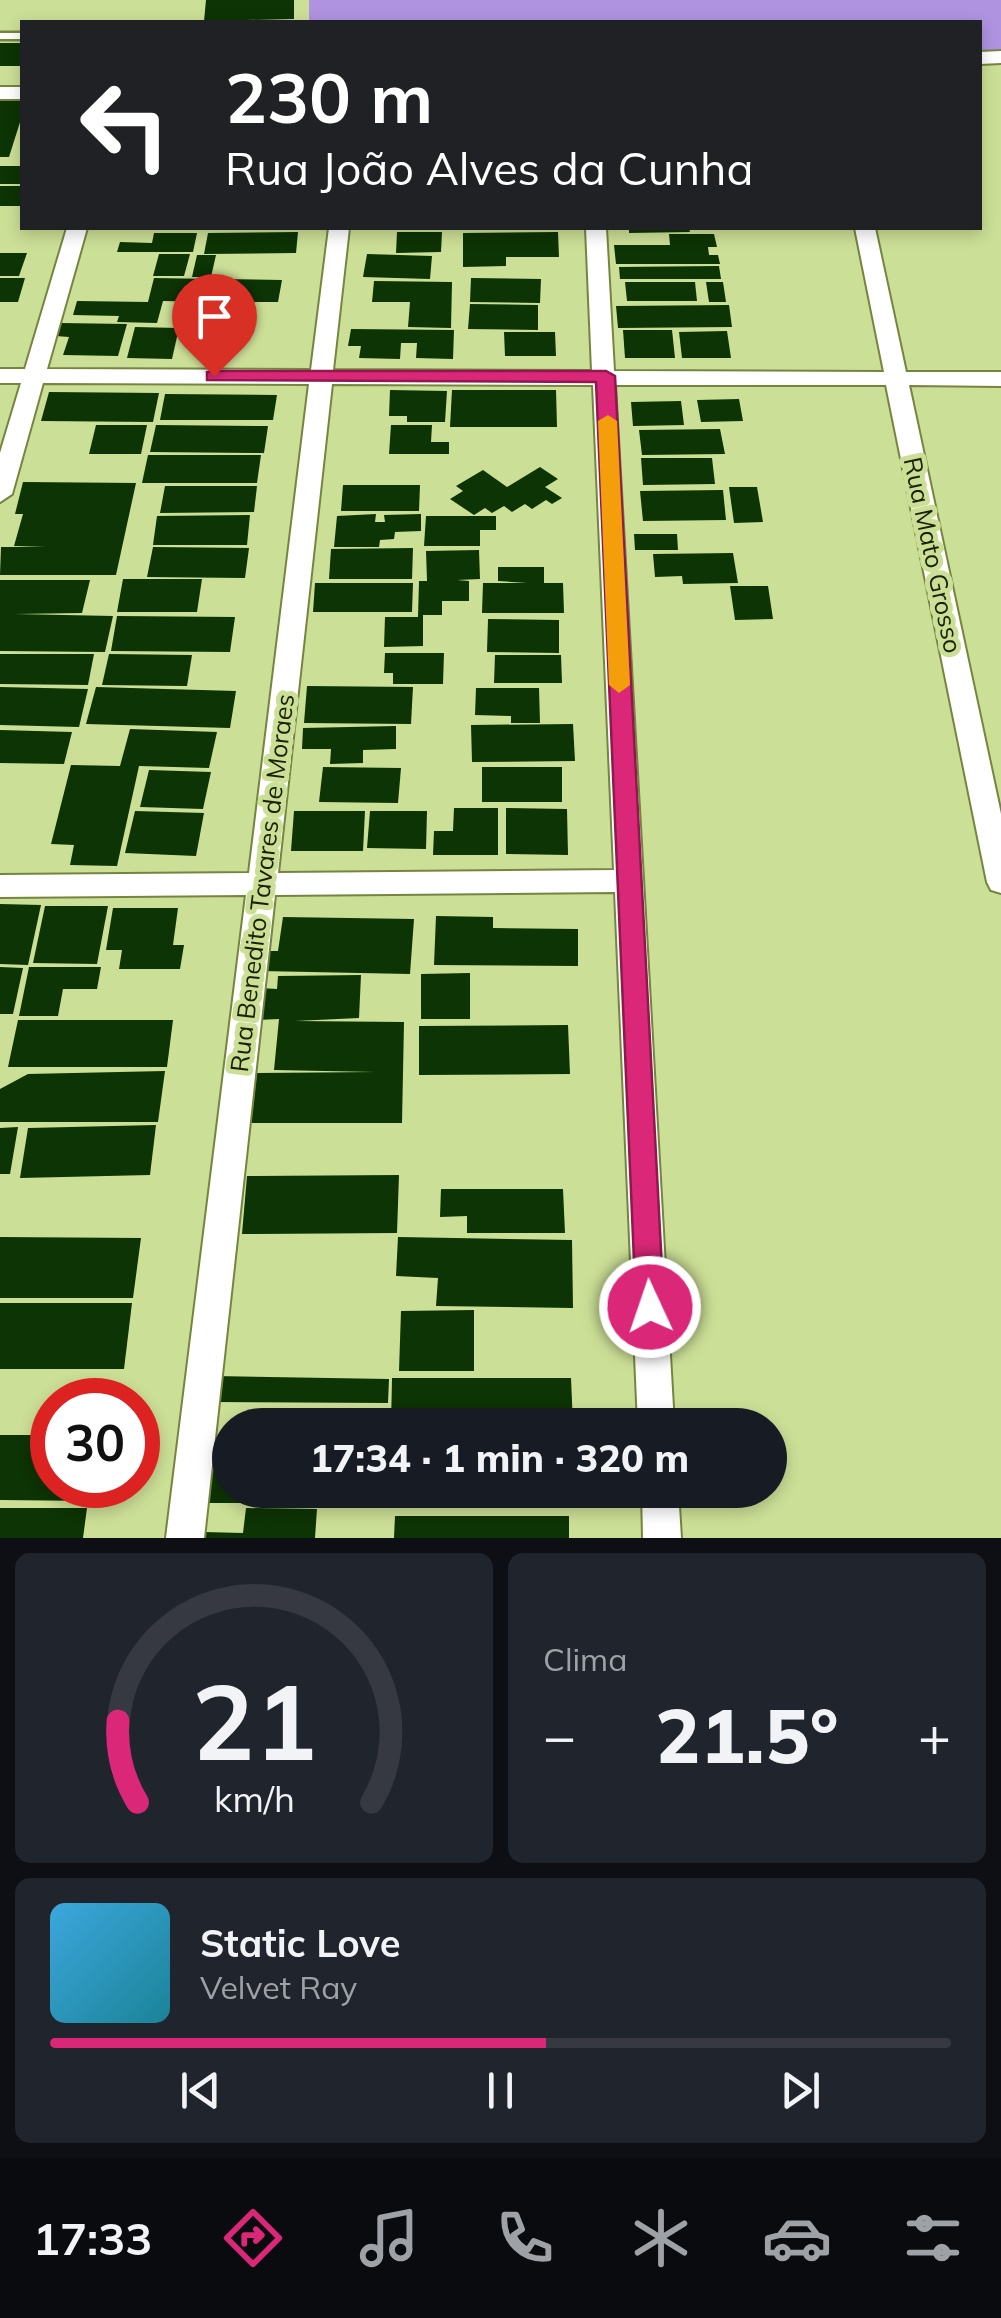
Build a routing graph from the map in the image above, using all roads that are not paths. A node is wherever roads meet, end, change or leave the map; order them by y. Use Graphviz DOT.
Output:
graph roads {
  1 [pos="76,230"];
  2 [pos="339,230"];
  3 [pos="596,230"];
  4 [pos="866,230"];
  5 [pos="0,376"];
  6 [pos="34,376"];
  7 [pos="322,376"];
  8 [pos="606,376"];
  9 [pos="897,378"];
  10 [pos="1001,379"];
  11 [pos="0,494"];
  12 [pos="629,881"];
  13 [pos="1001,882"];
  14 [pos="262,884"];
  15 [pos="0,886"];
  16 [pos="655,1408"];
  17 [pos="661,1508"];
  18 [pos="185,1538"];
  19 [pos="662,1538"];
  1 -- 6 [label="street"];
  2 -- 7 [label="street, Rua Benedito Tavares de Moraes"];
  3 -- 8 [label="street"];
  4 -- 9 [label="street, Rua Mato Grosso"];
  5 -- 6 [label="street"];
  6 -- 7 [label="street"];
  6 -- 11 [label="street"];
  7 -- 8 [label="street"];
  7 -- 14 [label="street, Rua Benedito Tavares de Moraes"];
  8 -- 9 [label="street"];
  8 -- 12 [label="street"];
  9 -- 10 [label="street"];
  9 -- 13 [label="street, Rua Mato Grosso"];
  12 -- 14 [label="street"];
  12 -- 16 [label="street"];
  14 -- 15 [label="street"];
  14 -- 18 [label="street, Rua Benedito Tavares de Moraes"];
  17 -- 19 [label="street"];
}
